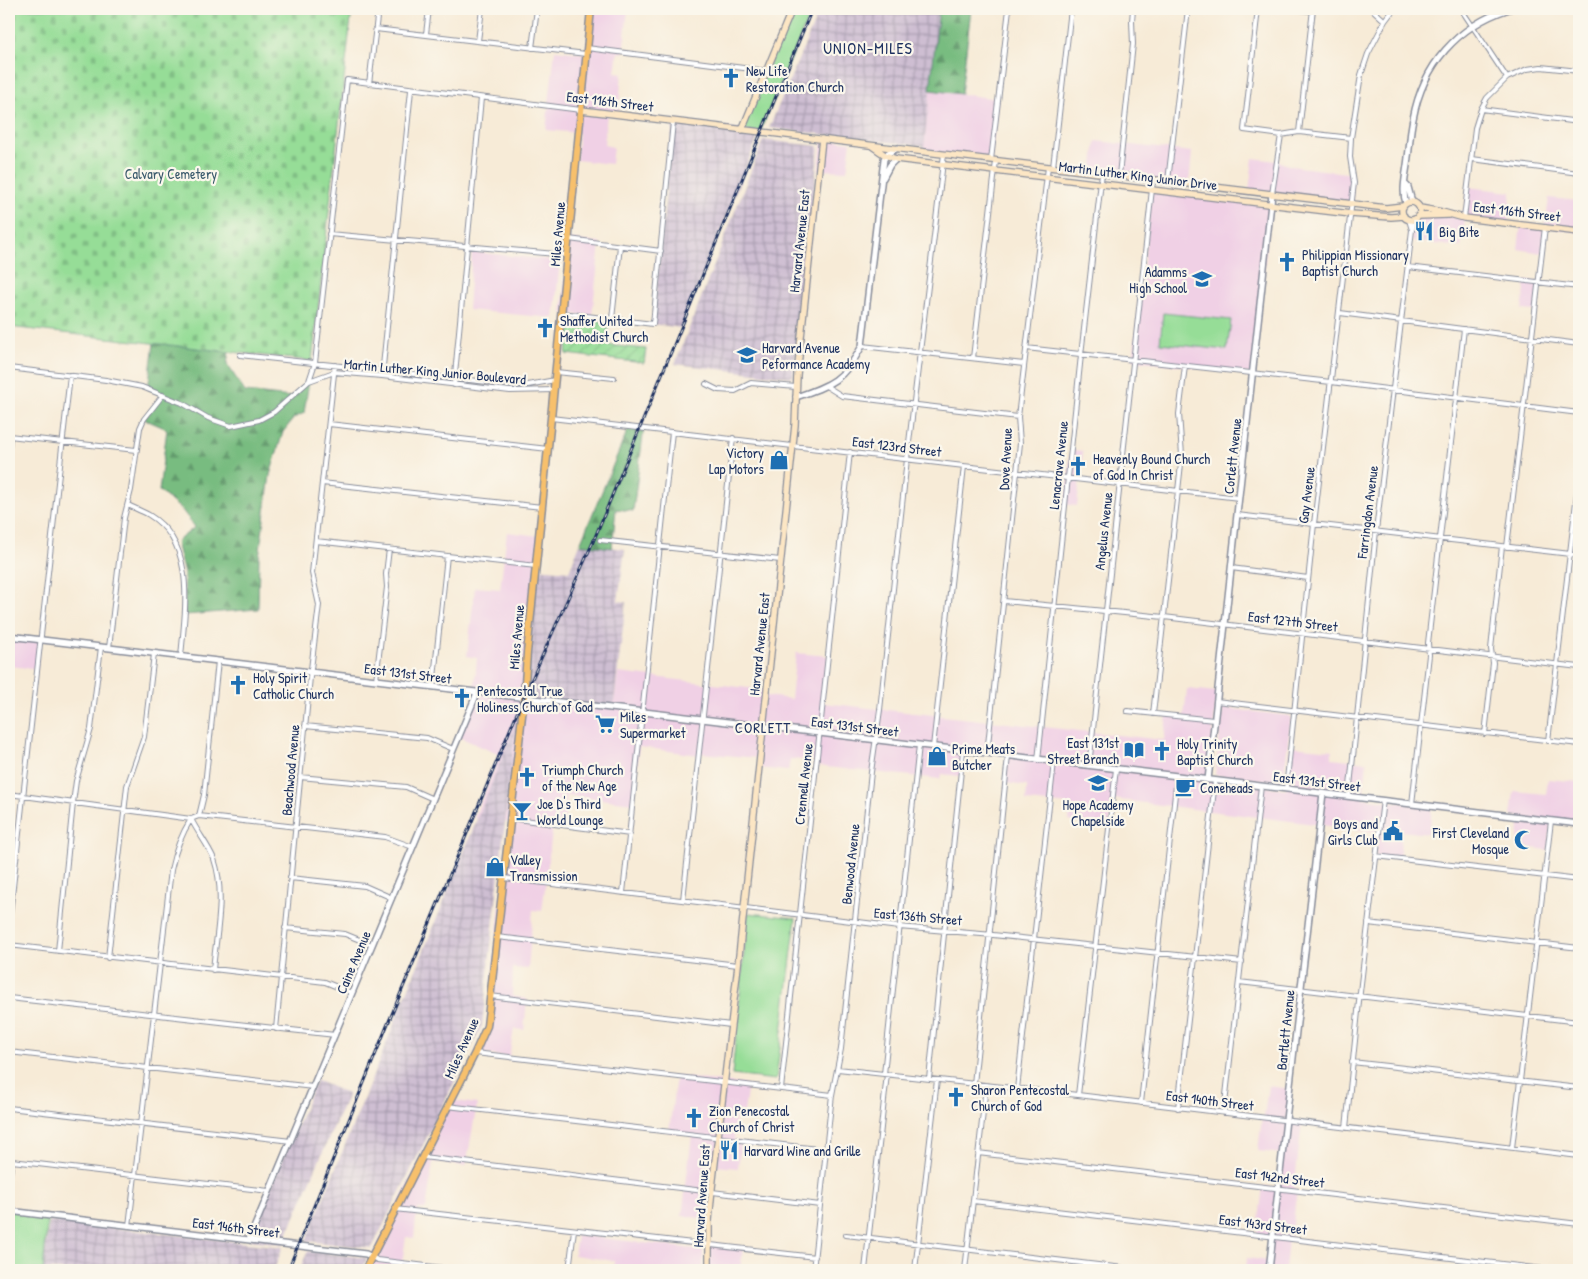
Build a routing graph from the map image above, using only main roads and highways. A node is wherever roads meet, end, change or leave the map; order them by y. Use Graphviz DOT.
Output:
graph roads {
  1 [pos="591,9"];
  2 [pos="791,11"];
  3 [pos="581,110"];
  4 [pos="742,130"];
  5 [pos="822,139"];
  6 [pos="870,144"];
  7 [pos="898,148"];
  8 [pos="1407,203"];
  9 [pos="1420,208"];
  10 [pos="1451,215"];
  11 [pos="1412,218"];
  12 [pos="1579,232"];
  13 [pos="365,1270"];
  14 [pos="709,1270"];
  1 -- 3 [label="main road, Miles Avenue"];
  2 -- 4 [label="main road"];
  3 -- 4 [label="main road, East 116th Street"];
  3 -- 13 [label="main road, Miles Avenue"];
  4 -- 5 [label="main road, East 116th Street"];
  5 -- 6 [label="main road, East 116th Street"];
  5 -- 14 [label="main road, Harvard Avenue East"];
  6 -- 7 [label="main road, East 116th Street"];
  6 -- 11 [label="main road, Martin Luther King Junior Drive"];
  7 -- 8 [label="main road, Martin Luther King Junior Drive"];
  8 -- 9 [label="main road"];
  8 -- 11 [label="main road"];
  9 -- 10 [label="main road, East 116th Street"];
  9 -- 11 [label="main road"];
  10 -- 11 [label="main road, East 116th Street"];
  10 -- 12 [label="main road, East 116th Street"];
}
